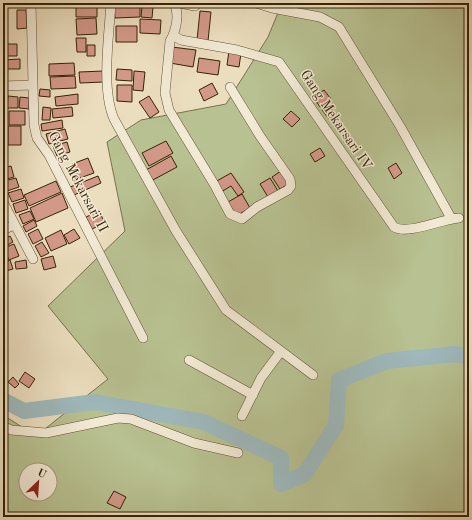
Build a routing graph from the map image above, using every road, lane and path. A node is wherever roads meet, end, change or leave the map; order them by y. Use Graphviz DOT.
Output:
graph roads {
  1 [pos="31,3"];
  2 [pos="111,3"];
  3 [pos="174,3"];
  4 [pos="180,3"];
  5 [pos="198,3"];
  6 [pos="256,3"];
  7 [pos="174,36"];
  8 [pos="32,85"];
  9 [pos="3,86"];
  10 [pos="230,87"];
  11 [pos="3,202"];
  12 [pos="14,225"];
  13 [pos="3,230"];
  14 [pos="33,259"];
  15 [pos="143,338"];
  16 [pos="281,351"];
  17 [pos="189,360"];
  18 [pos="313,375"];
  19 [pos="253,395"];
  20 [pos="242,416"];
  21 [pos="3,426"];
  22 [pos="238,453"];
  1 -- 8 [label="street, Gang Mekarsari II"];
  2 -- 16 [label="street"];
  3 -- 7 [label="street"];
  4 -- 5 [label="street"];
  6 -- 7 [label="street, Gang Mekarsari IV"];
  7 -- 10 [label="street"];
  8 -- 9 [label="street"];
  8 -- 15 [label="street, Gang Mekarsari II"];
  11 -- 12 [label="street"];
  12 -- 13 [label="street"];
  12 -- 14 [label="street"];
  16 -- 18 [label="street"];
  16 -- 19 [label="street"];
  17 -- 19 [label="street"];
  19 -- 20 [label="street"];
  21 -- 22 [label="street"];
}
